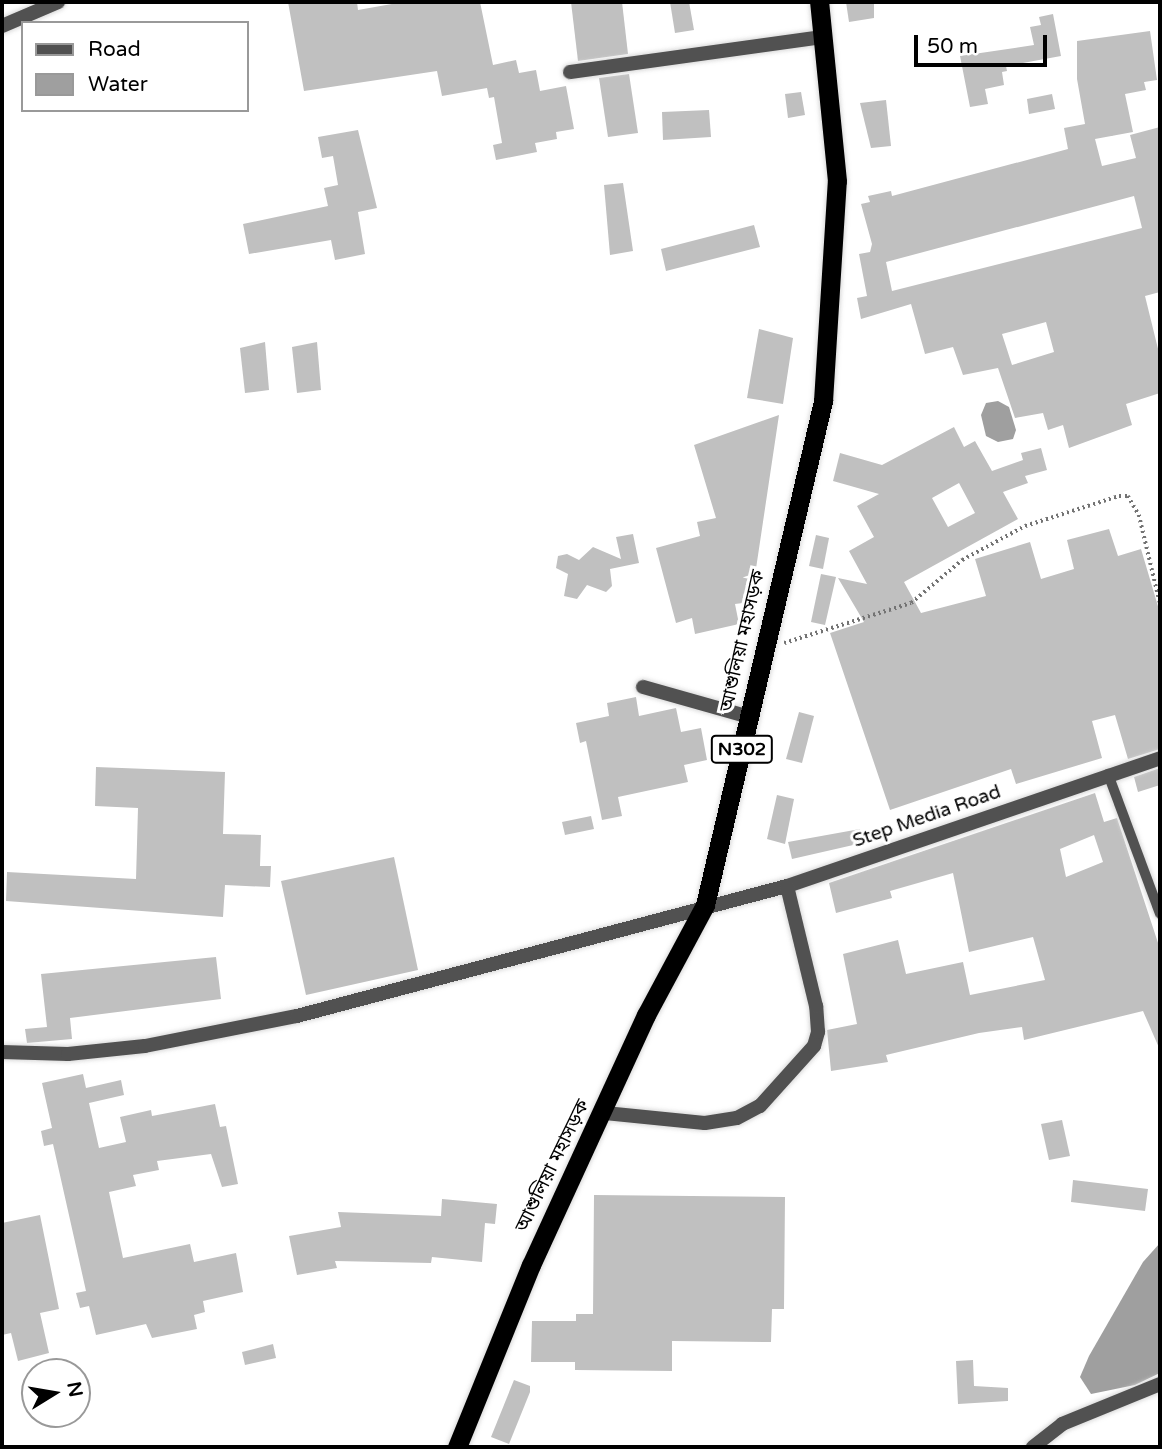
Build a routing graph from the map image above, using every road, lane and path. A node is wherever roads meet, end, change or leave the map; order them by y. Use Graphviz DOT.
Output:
graph roads {
  1 [pos="58,2"];
  2 [pos="819,2"];
  3 [pos="2,26"];
  4 [pos="823,37"];
  5 [pos="570,72"];
  6 [pos="1160,603"];
  7 [pos="764,650"];
  8 [pos="643,687"];
  9 [pos="750,717"];
  10 [pos="1160,758"];
  11 [pos="1108,774"];
  12 [pos="787,886"];
  13 [pos="705,905"];
  14 [pos="1160,914"];
  15 [pos="2,1052"];
  16 [pos="605,1113"];
  17 [pos="1160,1384"];
  18 [pos="457,1447"];
  19 [pos="1032,1447"];
  1 -- 3 [label="street"];
  2 -- 4 [label="highway, আশুলিয়া মহাসড়ক / N302"];
  4 -- 5 [label="street"];
  4 -- 7 [label="highway, আশুলিয়া মহাসড়ক / N302"];
  6 -- 7 [label="path"];
  7 -- 9 [label="highway, আশুলিয়া মহাসড়ক / N302"];
  8 -- 9 [label="street"];
  9 -- 13 [label="highway, আশুলিয়া মহাসড়ক / N302"];
  10 -- 11 [label="street, Step Media Road"];
  11 -- 12 [label="street, Step Media Road"];
  11 -- 14 [label="lane"];
  12 -- 13 [label="street, Step Media Road"];
  12 -- 16 [label="street"];
  13 -- 15 [label="street, Step Media Road"];
  13 -- 16 [label="highway, আশুলিয়া মহাসড়ক / N302"];
  16 -- 18 [label="highway, আশুলিয়া মহাসড়ক / N302"];
  17 -- 19 [label="street"];
}
